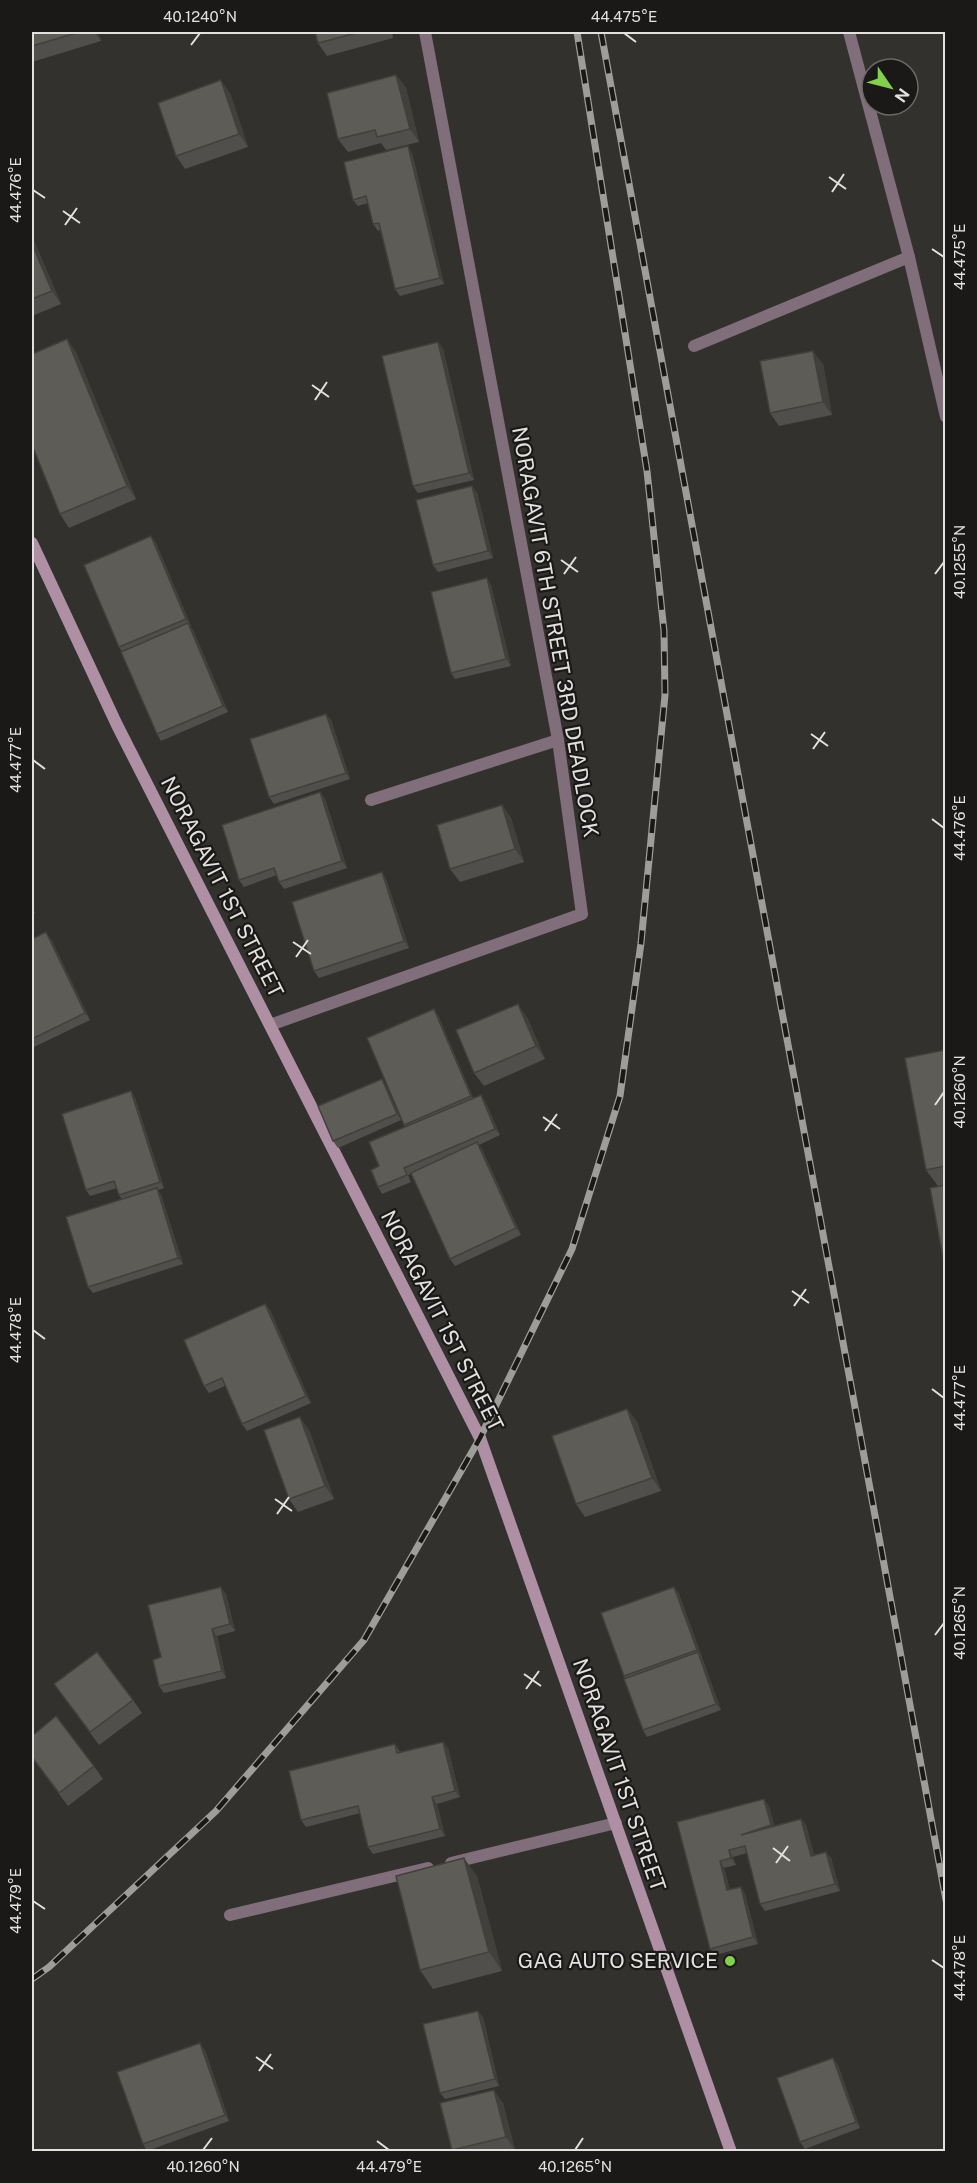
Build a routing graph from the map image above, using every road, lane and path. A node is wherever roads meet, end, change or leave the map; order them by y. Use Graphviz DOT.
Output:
graph roads {
  1 [pos="425,32"];
  2 [pos="849,32"];
  3 [pos="909,257"];
  4 [pos="694,346"];
  5 [pos="945,417"];
  6 [pos="32,543"];
  7 [pos="558,740"];
  8 [pos="371,800"];
  9 [pos="270,1025"];
  10 [pos="616,1823"];
  11 [pos="230,1915"];
  12 [pos="731,2151"];
  1 -- 7 [label="street, NORAGAVIT 6TH STREET 3RD DEADLOCK"];
  2 -- 3 [label="street"];
  3 -- 4 [label="street"];
  3 -- 5 [label="street"];
  6 -- 9 [label="main road, NORAGAVIT 1ST STREET"];
  7 -- 8 [label="street"];
  7 -- 9 [label="street, NORAGAVIT 6TH STREET 3RD DEADLOCK"];
  9 -- 10 [label="main road, NORAGAVIT 1ST STREET"];
  10 -- 11 [label="street"];
  10 -- 12 [label="main road, NORAGAVIT 1ST STREET"];
}
